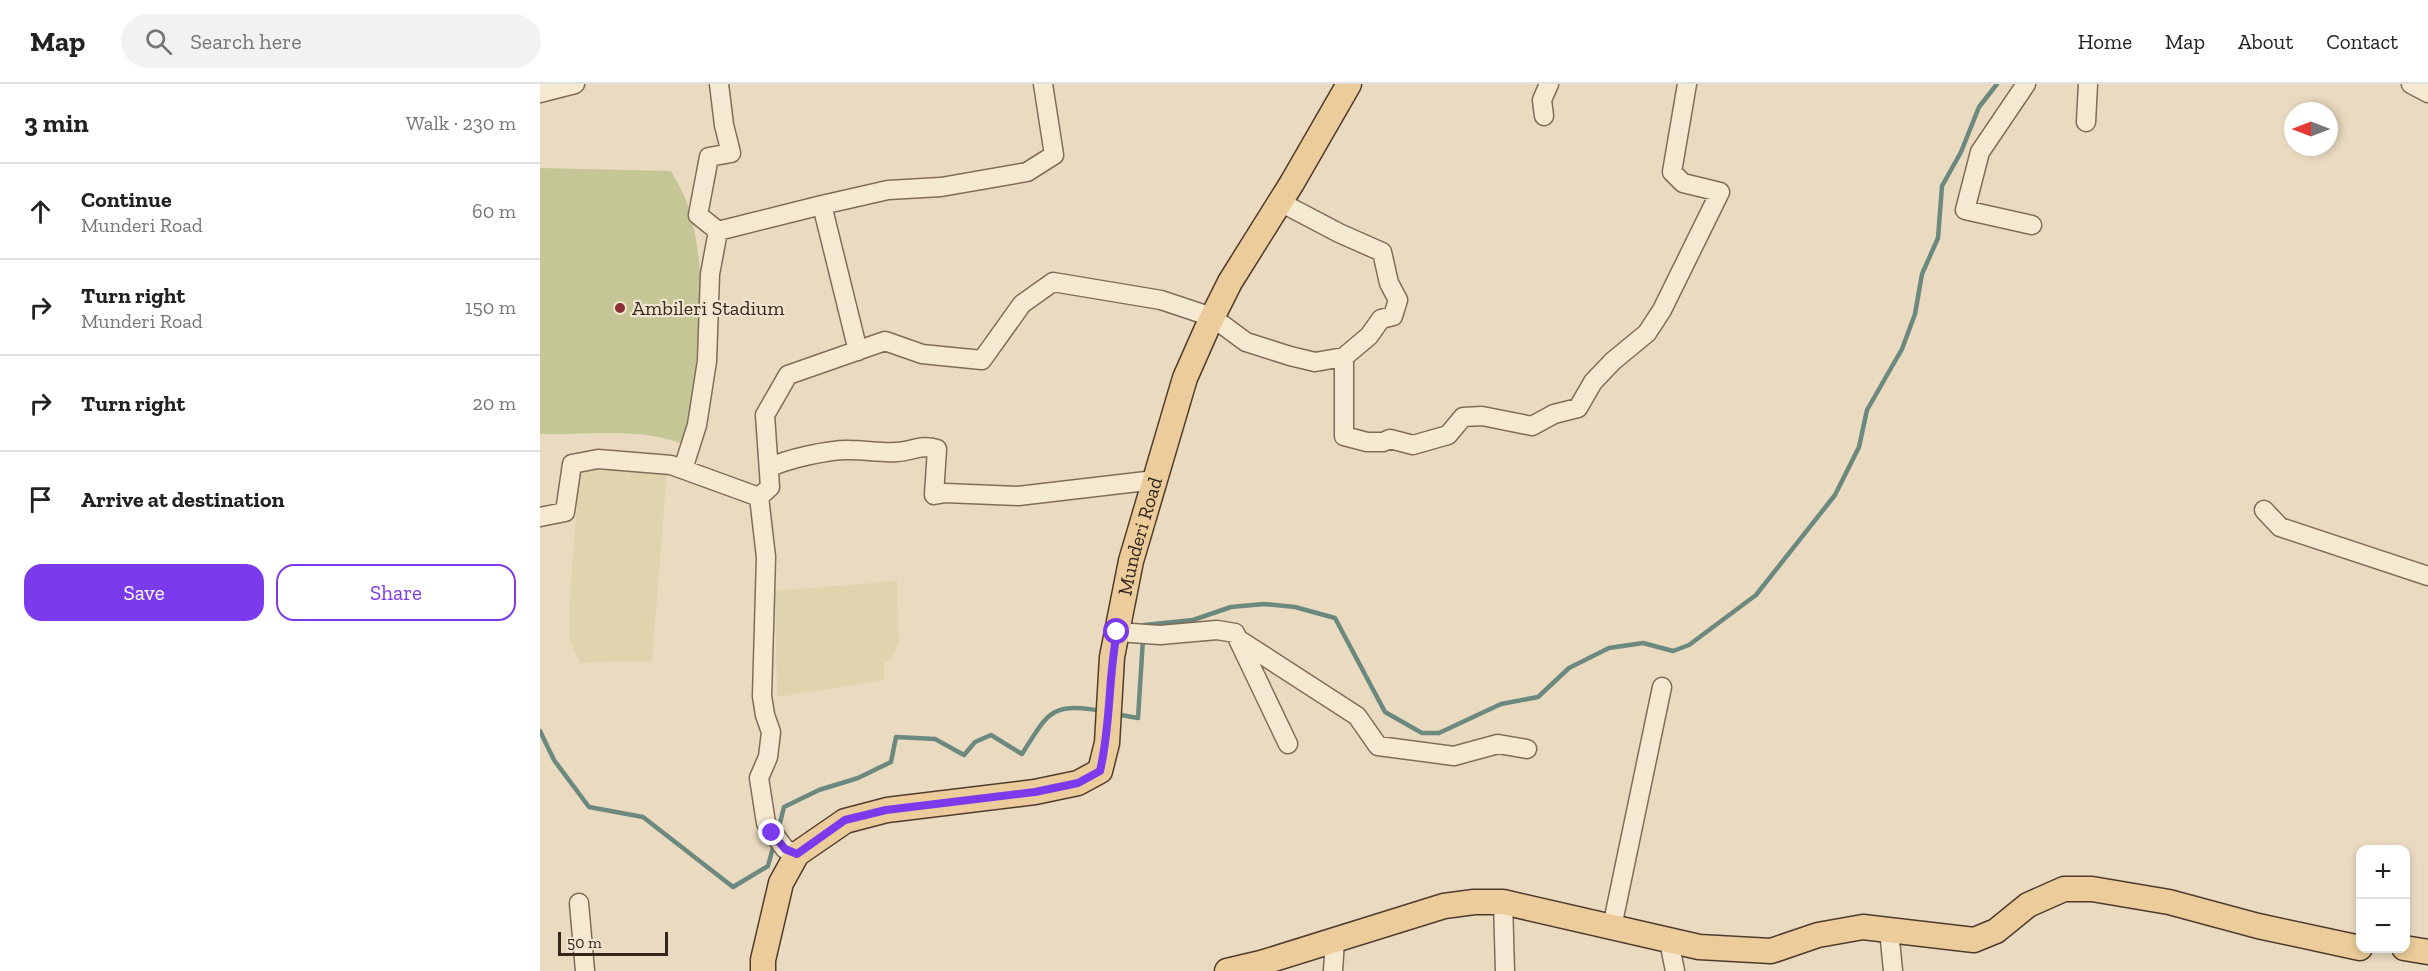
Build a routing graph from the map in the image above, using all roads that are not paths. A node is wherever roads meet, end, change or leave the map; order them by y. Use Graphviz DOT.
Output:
graph roads {
  1 [pos="575,84"];
  2 [pos="719,84"];
  3 [pos="1043,84"];
  4 [pos="1349,84"];
  5 [pos="1549,84"];
  6 [pos="1687,84"];
  7 [pos="2026,84"];
  8 [pos="2088,84"];
  9 [pos="2411,84"];
  10 [pos="540,93"];
  11 [pos="2428,93"];
  12 [pos="1544,116"];
  13 [pos="2086,122"];
  14 [pos="1280,202"];
  15 [pos="822,205"];
  16 [pos="2032,225"];
  17 [pos="718,231"];
  18 [pos="1212,317"];
  19 [pos="858,351"];
  20 [pos="1344,357"];
  21 [pos="769,468"];
  22 [pos="683,469"];
  23 [pos="1155,480"];
  24 [pos="759,496"];
  25 [pos="2264,510"];
  26 [pos="540,517"];
  27 [pos="2428,576"];
  28 [pos="1125,633"];
  29 [pos="1238,639"];
  30 [pos="1662,687"];
  31 [pos="1288,744"];
  32 [pos="1527,749"];
  33 [pos="797,854"];
  34 [pos="1503,902"];
  35 [pos="579,903"];
  36 [pos="1612,927"];
  37 [pos="1889,930"];
  38 [pos="1335,940"];
  39 [pos="1669,941"];
  40 [pos="2356,947"];
  41 [pos="2410,949"];
  42 [pos="2428,952"];
  43 [pos="585,971"];
  44 [pos="763,971"];
  45 [pos="1227,971"];
  46 [pos="1333,971"];
  47 [pos="1505,971"];
  48 [pos="1675,971"];
  49 [pos="1893,971"];
  1 -- 10 [label="street"];
  2 -- 17 [label="street"];
  3 -- 15 [label="street"];
  4 -- 14 [label="main road, Munderi Road"];
  5 -- 12 [label="street"];
  6 -- 20 [label="street"];
  7 -- 16 [label="street"];
  8 -- 13 [label="street"];
  9 -- 11 [label="street"];
  14 -- 18 [label="main road, Munderi Road"];
  14 -- 20 [label="street"];
  15 -- 17 [label="street"];
  15 -- 19 [label="street"];
  17 -- 22 [label="street"];
  18 -- 19 [label="street"];
  18 -- 20 [label="street"];
  18 -- 23 [label="main road, Munderi Road"];
  19 -- 21 [label="street"];
  21 -- 23 [label="street"];
  21 -- 24 [label="street"];
  22 -- 24 [label="street"];
  22 -- 26 [label="street"];
  23 -- 28 [label="main road, Munderi Road"];
  24 -- 33 [label="street"];
  25 -- 27 [label="street"];
  28 -- 29 [label="street"];
  28 -- 33 [label="main road, Munderi Road"];
  29 -- 31 [label="street"];
  29 -- 32 [label="street"];
  30 -- 36 [label="street"];
  33 -- 44 [label="main road, Munderi Road"];
  34 -- 36 [label="main road"];
  34 -- 38 [label="main road"];
  34 -- 47 [label="street"];
  35 -- 43 [label="street"];
  36 -- 39 [label="main road"];
  37 -- 39 [label="main road"];
  37 -- 40 [label="main road"];
  37 -- 49 [label="street"];
  38 -- 45 [label="main road"];
  38 -- 46 [label="street"];
  39 -- 48 [label="street"];
  41 -- 42 [label="main road"];
}
